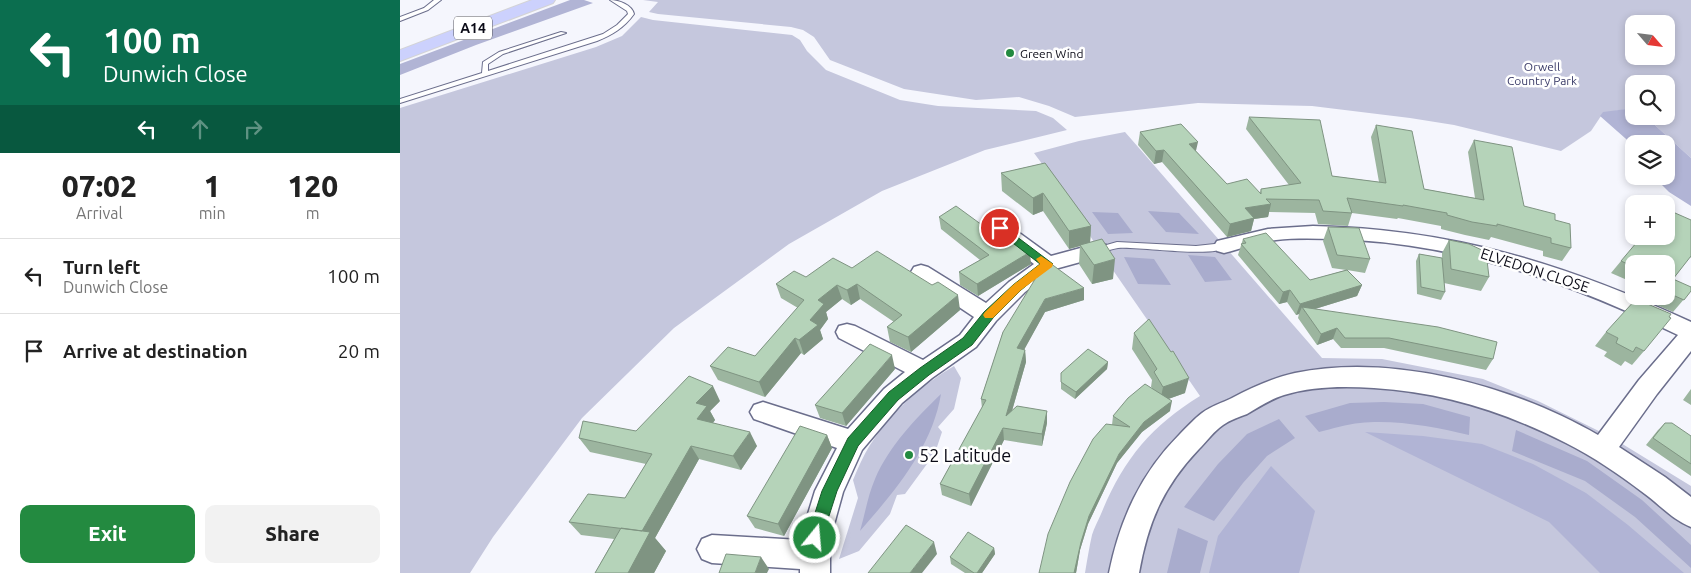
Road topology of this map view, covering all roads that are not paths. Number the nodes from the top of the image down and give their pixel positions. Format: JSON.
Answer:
{"nodes":[{"id":1,"x":438,"y":0,"type":"edge"},
{"id":2,"x":514,"y":0,"type":"edge"},
{"id":3,"x":546,"y":0,"type":"edge"},
{"id":4,"x":613,"y":0,"type":"edge"},
{"id":5,"x":400,"y":19,"type":"edge"},
{"id":6,"x":563,"y":33,"type":"dead end"},
{"id":7,"x":400,"y":42,"type":"edge"},
{"id":8,"x":400,"y":56,"type":"edge"},
{"id":9,"x":485,"y":74,"type":"junction"},
{"id":10,"x":400,"y":101,"type":"edge"},
{"id":11,"x":1000,"y":228,"type":"dead end"},
{"id":12,"x":1224,"y":246,"type":"joint"},
{"id":13,"x":1099,"y":250,"type":"joint"},
{"id":14,"x":1048,"y":264,"type":"junction"},
{"id":15,"x":921,"y":272,"type":"dead end"},
{"id":16,"x":988,"y":315,"type":"junction"},
{"id":17,"x":847,"y":332,"type":"dead end"},
{"id":18,"x":1691,"y":334,"type":"edge"},
{"id":19,"x":924,"y":371,"type":"junction"},
{"id":20,"x":763,"y":412,"type":"dead end"},
{"id":21,"x":853,"y":442,"type":"junction"},
{"id":22,"x":1602,"y":450,"type":"junction"},
{"id":23,"x":1691,"y":514,"type":"edge"},
{"id":24,"x":712,"y":549,"type":"dead end"},
{"id":25,"x":815,"y":563,"type":"edge"},
{"id":26,"x":1124,"y":573,"type":"edge"}],
"edges":[{"from":1,"to":5,"type":"lane"},
{"from":2,"to":7,"type":"highway","number":"A14"},
{"from":3,"to":8,"type":"highway","number":"A14"},
{"from":4,"to":9,"type":"lane"},
{"from":6,"to":9,"type":"lane"},
{"from":9,"to":10,"type":"lane"},
{"from":11,"to":14,"type":"street"},
{"from":12,"to":13,"type":"lane"},
{"from":12,"to":18,"type":"street","name":"ELVEDON CLOSE"},
{"from":13,"to":14,"type":"street"},
{"from":14,"to":16,"type":"street"},
{"from":15,"to":16,"type":"street"},
{"from":16,"to":19,"type":"street"},
{"from":17,"to":19,"type":"street"},
{"from":18,"to":22,"type":"street","name":"ELVEDON CLOSE"},
{"from":19,"to":21,"type":"street"},
{"from":20,"to":21,"type":"street"},
{"from":21,"to":25,"type":"street"},
{"from":22,"to":23,"type":"street"},
{"from":22,"to":26,"type":"street"},
{"from":24,"to":25,"type":"street"}]}
